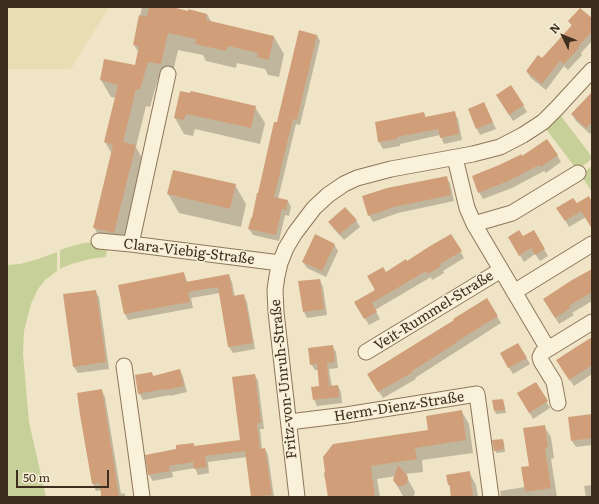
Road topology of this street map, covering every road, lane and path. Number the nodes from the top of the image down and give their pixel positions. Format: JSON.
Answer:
{"nodes":[{"id":1,"x":592,"y":70,"type":"edge"},
{"id":2,"x":168,"y":74,"type":"dead end"},
{"id":3,"x":455,"y":158,"type":"junction"},
{"id":4,"x":578,"y":173,"type":"dead end"},
{"id":5,"x":474,"y":224,"type":"junction"},
{"id":6,"x":98,"y":241,"type":"dead end"},
{"id":7,"x":131,"y":244,"type":"junction"},
{"id":8,"x":592,"y":244,"type":"edge"},
{"id":9,"x":280,"y":263,"type":"junction"},
{"id":10,"x":501,"y":270,"type":"junction"},
{"id":11,"x":514,"y":292,"type":"junction"},
{"id":12,"x":592,"y":322,"type":"edge"},
{"id":13,"x":548,"y":349,"type":"junction"},
{"id":14,"x":366,"y":352,"type":"dead end"},
{"id":15,"x":124,"y":366,"type":"dead end"},
{"id":16,"x":558,"y":403,"type":"dead end"},
{"id":17,"x":289,"y":422,"type":"junction"},
{"id":18,"x":142,"y":497,"type":"edge"},
{"id":19,"x":297,"y":497,"type":"edge"},
{"id":20,"x":491,"y":497,"type":"edge"}],
"edges":[{"from":1,"to":3,"type":"street","name":"Fritz-von-Unruh-Straße"},
{"from":2,"to":7,"type":"street"},
{"from":3,"to":5,"type":"street","name":"Veit-Rummel-Straße"},
{"from":3,"to":9,"type":"street","name":"Fritz-von-Unruh-Straße"},
{"from":4,"to":5,"type":"street"},
{"from":5,"to":10,"type":"street","name":"Veit-Rummel-Straße"},
{"from":6,"to":7,"type":"street","name":"Clara-Viebig-Straße"},
{"from":7,"to":9,"type":"street","name":"Clara-Viebig-Straße"},
{"from":8,"to":11,"type":"street","name":"Veit-Rummel-Straße"},
{"from":9,"to":17,"type":"street","name":"Fritz-von-Unruh-Straße"},
{"from":10,"to":11,"type":"street","name":"Veit-Rummel-Straße"},
{"from":10,"to":14,"type":"street","name":"Veit-Rummel-Straße"},
{"from":11,"to":13,"type":"street","name":"Veit-Rummel-Straße"},
{"from":12,"to":13,"type":"street"},
{"from":13,"to":16,"type":"street"},
{"from":15,"to":18,"type":"street"},
{"from":17,"to":19,"type":"street","name":"Fritz-von-Unruh-Straße"},
{"from":17,"to":20,"type":"street","name":"Herm-Dienz-Straße"}]}
